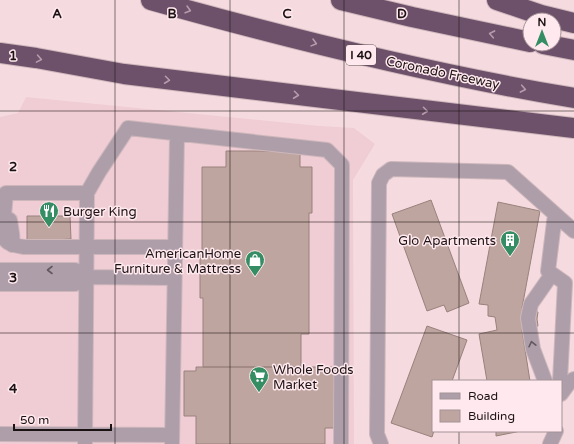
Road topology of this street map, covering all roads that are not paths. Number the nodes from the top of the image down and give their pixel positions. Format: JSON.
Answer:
{"nodes":[{"id":1,"x":151,"y":0,"type":"edge"},
{"id":2,"x":341,"y":0,"type":"edge"},
{"id":3,"x":497,"y":0,"type":"edge"},
{"id":4,"x":574,"y":23,"type":"edge"},
{"id":5,"x":522,"y":40,"type":"edge"},
{"id":6,"x":562,"y":48,"type":"edge"},
{"id":7,"x":574,"y":50,"type":"edge"},
{"id":8,"x":0,"y":53,"type":"edge"},
{"id":9,"x":574,"y":98,"type":"edge"},
{"id":10,"x":574,"y":128,"type":"edge"},
{"id":11,"x":177,"y":134,"type":"junction"},
{"id":12,"x":87,"y":193,"type":"junction"},
{"id":13,"x":555,"y":214,"type":"junction"},
{"id":14,"x":2,"y":220,"type":"edge"},
{"id":15,"x":0,"y":229,"type":"edge"},
{"id":16,"x":574,"y":230,"type":"edge"},
{"id":17,"x":12,"y":245,"type":"junction"},
{"id":18,"x":87,"y":247,"type":"junction"},
{"id":19,"x":175,"y":247,"type":"junction"},
{"id":20,"x":0,"y":270,"type":"edge"},
{"id":21,"x":552,"y":274,"type":"junction"},
{"id":22,"x":86,"y":277,"type":"junction"},
{"id":23,"x":174,"y":278,"type":"junction"},
{"id":24,"x":570,"y":278,"type":"edge"},
{"id":25,"x":0,"y":284,"type":"edge"},
{"id":26,"x":545,"y":380,"type":"edge"},
{"id":27,"x":560,"y":380,"type":"edge"},
{"id":28,"x":574,"y":380,"type":"edge"},
{"id":29,"x":562,"y":393,"type":"edge"},
{"id":30,"x":556,"y":432,"type":"edge"},
{"id":31,"x":0,"y":434,"type":"edge"},
{"id":32,"x":85,"y":439,"type":"edge"},
{"id":33,"x":172,"y":439,"type":"edge"},
{"id":34,"x":341,"y":444,"type":"edge"},
{"id":35,"x":381,"y":444,"type":"edge"},
{"id":36,"x":550,"y":444,"type":"edge"}],
"edges":[{"from":1,"to":9,"type":"highway","name":"Coronado Freeway","number":"I 40","one_way":true},
{"from":5,"to":2,"type":"highway","one_way":true},
{"from":3,"to":4,"type":"highway"},
{"from":6,"to":7,"type":"highway"},
{"from":8,"to":10,"type":"highway","one_way":true},
{"from":11,"to":12,"type":"lane"},
{"from":11,"to":19,"type":"lane"},
{"from":11,"to":34,"type":"lane"},
{"from":12,"to":14,"type":"lane"},
{"from":12,"to":18,"type":"lane"},
{"from":13,"to":16,"type":"lane"},
{"from":13,"to":21,"type":"lane"},
{"from":13,"to":35,"type":"lane"},
{"from":14,"to":17,"type":"lane"},
{"from":15,"to":17,"type":"lane"},
{"from":17,"to":18,"type":"lane"},
{"from":18,"to":19,"type":"lane"},
{"from":18,"to":22,"type":"lane"},
{"from":19,"to":23,"type":"lane"},
{"from":22,"to":20,"type":"lane","one_way":true},
{"from":21,"to":24,"type":"lane"},
{"from":26,"to":21,"type":"lane","one_way":true},
{"from":22,"to":23,"type":"lane"},
{"from":22,"to":25,"type":"lane"},
{"from":22,"to":32,"type":"lane"},
{"from":23,"to":33,"type":"lane"},
{"from":24,"to":27,"type":"lane"},
{"from":28,"to":29,"type":"lane"},
{"from":30,"to":36,"type":"lane"},
{"from":31,"to":32,"type":"lane"},
{"from":32,"to":33,"type":"lane"}]}
